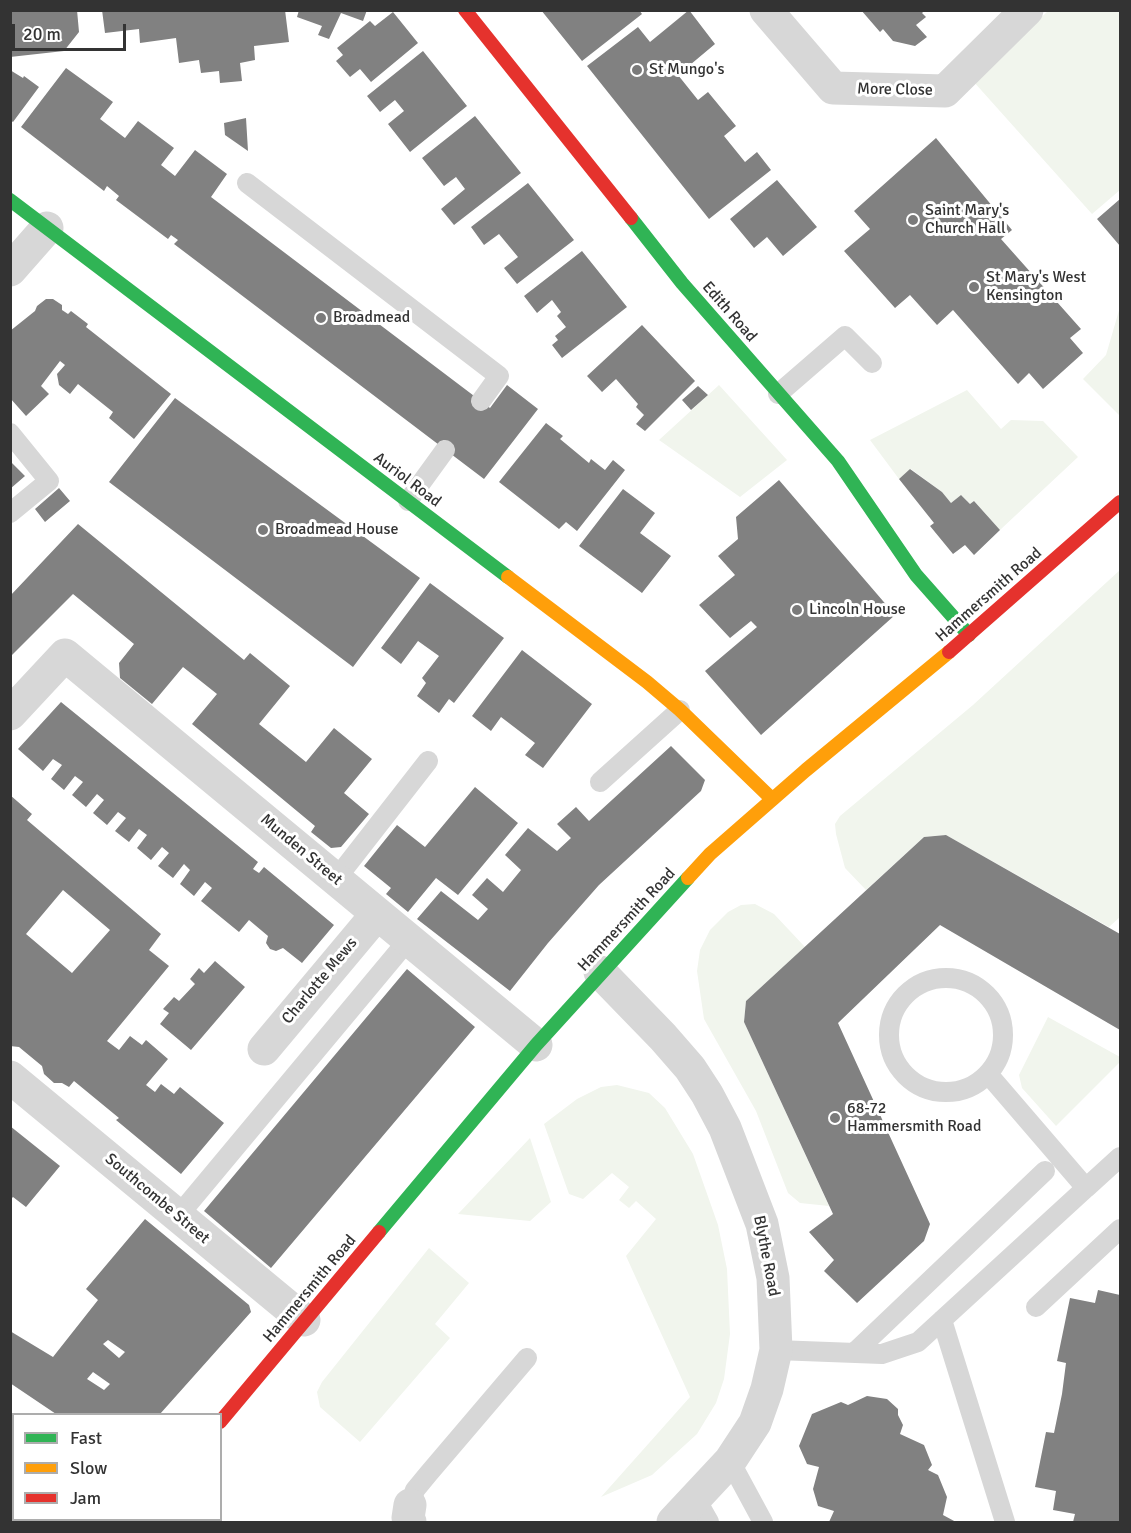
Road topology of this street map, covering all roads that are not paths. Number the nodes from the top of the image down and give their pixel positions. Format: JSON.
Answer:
{"nodes":[{"id":1,"x":465,"y":10,"type":"edge"},
{"id":2,"x":766,"y":10,"type":"edge"},
{"id":3,"x":1027,"y":10,"type":"edge"},
{"id":4,"x":247,"y":183,"type":"dead end"},
{"id":5,"x":10,"y":200,"type":"edge"},
{"id":6,"x":47,"y":228,"type":"junction"},
{"id":7,"x":10,"y":270,"type":"edge"},
{"id":8,"x":872,"y":363,"type":"dead end"},
{"id":9,"x":778,"y":394,"type":"junction"},
{"id":10,"x":481,"y":401,"type":"dead end"},
{"id":11,"x":10,"y":433,"type":"edge"},
{"id":12,"x":445,"y":450,"type":"dead end"},
{"id":13,"x":408,"y":501,"type":"junction"},
{"id":14,"x":1120,"y":502,"type":"edge"},
{"id":15,"x":10,"y":513,"type":"edge"},
{"id":16,"x":969,"y":635,"type":"junction"},
{"id":17,"x":680,"y":710,"type":"junction"},
{"id":18,"x":10,"y":714,"type":"edge"},
{"id":19,"x":428,"y":761,"type":"dead end"},
{"id":20,"x":600,"y":782,"type":"dead end"},
{"id":21,"x":772,"y":799,"type":"junction"},
{"id":22,"x":336,"y":879,"type":"junction"},
{"id":23,"x":377,"y":914,"type":"junction"},
{"id":24,"x":409,"y":939,"type":"junction"},
{"id":25,"x":600,"y":972,"type":"junction"},
{"id":26,"x":536,"y":1045,"type":"junction"},
{"id":27,"x":264,"y":1049,"type":"dead end"},
{"id":28,"x":988,"y":1074,"type":"junction"},
{"id":29,"x":10,"y":1077,"type":"edge"},
{"id":30,"x":1120,"y":1157,"type":"edge"},
{"id":31,"x":1045,"y":1171,"type":"dead end"},
{"id":32,"x":1086,"y":1188,"type":"junction"},
{"id":33,"x":178,"y":1216,"type":"junction"},
{"id":34,"x":1120,"y":1229,"type":"edge"},
{"id":35,"x":1036,"y":1307,"type":"dead end"},
{"id":36,"x":304,"y":1320,"type":"junction"},
{"id":37,"x":942,"y":1320,"type":"junction"},
{"id":38,"x":776,"y":1350,"type":"junction"},
{"id":39,"x":855,"y":1352,"type":"junction"},
{"id":40,"x":527,"y":1358,"type":"dead end"},
{"id":41,"x":222,"y":1420,"type":"edge"},
{"id":42,"x":730,"y":1461,"type":"junction"},
{"id":43,"x":703,"y":1511,"type":"edge"},
{"id":44,"x":410,"y":1514,"type":"edge"},
{"id":45,"x":673,"y":1522,"type":"edge"},
{"id":46,"x":763,"y":1522,"type":"edge"},
{"id":47,"x":1005,"y":1522,"type":"edge"}],
"edges":[{"from":1,"to":9,"type":"street","name":"Edith Road"},
{"from":2,"to":3,"type":"street","name":"More Close"},
{"from":4,"to":10,"type":"lane"},
{"from":5,"to":6,"type":"street","name":"Auriol Road"},
{"from":6,"to":7,"type":"street"},
{"from":6,"to":13,"type":"street","name":"Auriol Road"},
{"from":8,"to":9,"type":"lane"},
{"from":9,"to":16,"type":"street","name":"Edith Road"},
{"from":11,"to":15,"type":"lane"},
{"from":12,"to":13,"type":"lane"},
{"from":13,"to":17,"type":"street","name":"Auriol Road"},
{"from":14,"to":16,"type":"street","name":"Hammersmith Road"},
{"from":16,"to":21,"type":"street","name":"Hammersmith Road"},
{"from":17,"to":20,"type":"lane"},
{"from":17,"to":21,"type":"street","name":"Auriol Road"},
{"from":18,"to":22,"type":"street","name":"Munden Street"},
{"from":19,"to":22,"type":"lane"},
{"from":21,"to":25,"type":"street","name":"Hammersmith Road"},
{"from":22,"to":23,"type":"street","name":"Munden Street"},
{"from":23,"to":24,"type":"street","name":"Munden Street"},
{"from":23,"to":27,"type":"street","name":"Charlotte Mews"},
{"from":24,"to":26,"type":"street","name":"Munden Street"},
{"from":24,"to":33,"type":"lane"},
{"from":25,"to":26,"type":"street","name":"Hammersmith Road"},
{"from":25,"to":38,"type":"street","name":"Blythe Road"},
{"from":26,"to":36,"type":"street","name":"Hammersmith Road"},
{"from":28,"to":28,"type":"lane"},
{"from":28,"to":32,"type":"lane"},
{"from":29,"to":33,"type":"street","name":"Southcombe Street"},
{"from":30,"to":32,"type":"lane"},
{"from":31,"to":39,"type":"lane"},
{"from":32,"to":37,"type":"lane"},
{"from":33,"to":36,"type":"street","name":"Southcombe Street"},
{"from":34,"to":35,"type":"lane"},
{"from":36,"to":41,"type":"street","name":"Hammersmith Road"},
{"from":37,"to":39,"type":"lane"},
{"from":37,"to":47,"type":"lane"},
{"from":38,"to":39,"type":"lane"},
{"from":38,"to":42,"type":"street","name":"Blythe Road"},
{"from":40,"to":44,"type":"lane"},
{"from":42,"to":43,"type":"street","name":"Blythe Road"},
{"from":42,"to":46,"type":"lane"},
{"from":43,"to":45,"type":"street","name":"Blythe Road"}]}
